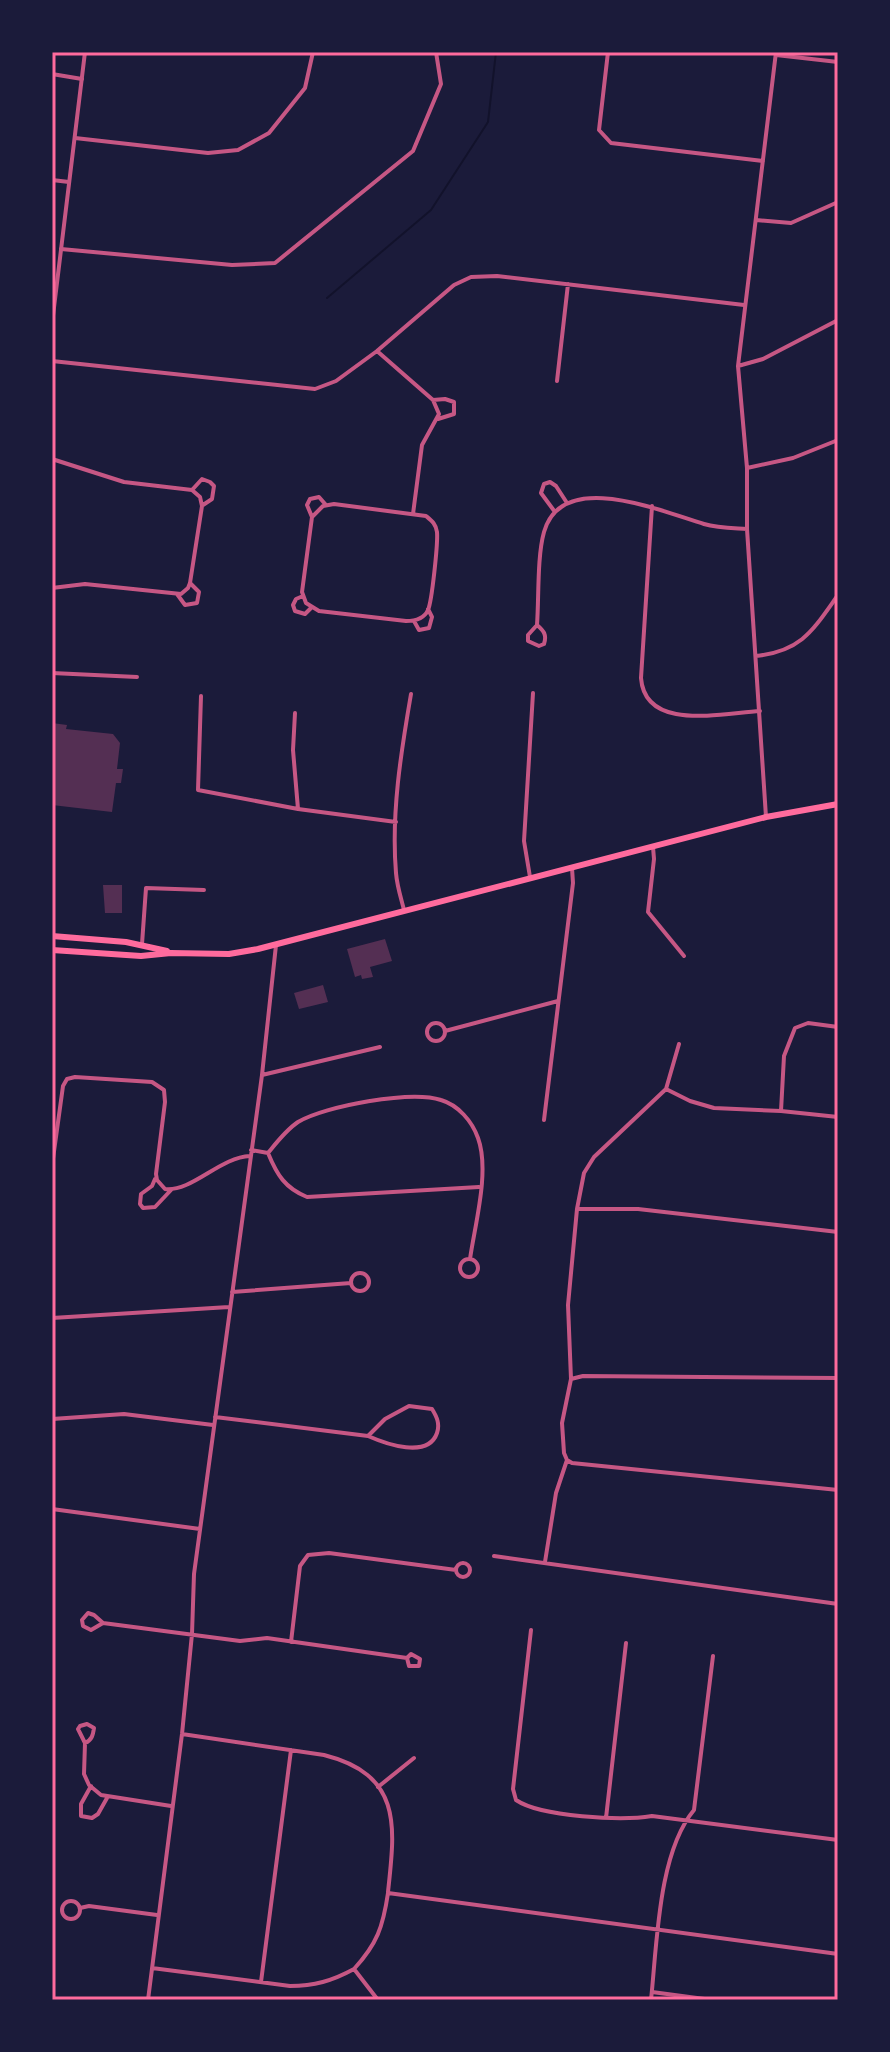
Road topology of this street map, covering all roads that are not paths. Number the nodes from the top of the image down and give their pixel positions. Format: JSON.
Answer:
{"nodes":[{"id":1,"x":85,"y":52,"type":"edge"},
{"id":2,"x":313,"y":52,"type":"edge"},
{"id":3,"x":436,"y":52,"type":"edge"},
{"id":4,"x":608,"y":52,"type":"edge"},
{"id":5,"x":776,"y":54,"type":"edge"},
{"id":6,"x":838,"y":62,"type":"edge"},
{"id":7,"x":52,"y":74,"type":"edge"},
{"id":8,"x":82,"y":79,"type":"junction"},
{"id":9,"x":75,"y":138,"type":"junction"},
{"id":10,"x":763,"y":161,"type":"junction"},
{"id":11,"x":52,"y":180,"type":"edge"},
{"id":12,"x":69,"y":182,"type":"junction"},
{"id":13,"x":838,"y":202,"type":"edge"},
{"id":14,"x":756,"y":220,"type":"junction"},
{"id":15,"x":61,"y":249,"type":"junction"},
{"id":16,"x":568,"y":284,"type":"junction"},
{"id":17,"x":744,"y":305,"type":"junction"},
{"id":18,"x":838,"y":320,"type":"edge"},
{"id":19,"x":52,"y":324,"type":"edge"},
{"id":20,"x":377,"y":351,"type":"junction"},
{"id":21,"x":52,"y":361,"type":"edge"},
{"id":22,"x":738,"y":366,"type":"junction"},
{"id":23,"x":557,"y":381,"type":"dead end"},
{"id":24,"x":433,"y":400,"type":"junction"},
{"id":25,"x":438,"y":419,"type":"junction"},
{"id":26,"x":838,"y":440,"type":"edge"},
{"id":27,"x":52,"y":459,"type":"edge"},
{"id":28,"x":747,"y":468,"type":"junction"},
{"id":29,"x":192,"y":490,"type":"junction"},
{"id":30,"x":567,"y":503,"type":"junction"},
{"id":31,"x":202,"y":505,"type":"junction"},
{"id":32,"x":326,"y":505,"type":"junction"},
{"id":33,"x":652,"y":506,"type":"junction"},
{"id":34,"x":555,"y":512,"type":"junction"},
{"id":35,"x":413,"y":514,"type":"junction"},
{"id":36,"x":312,"y":517,"type":"junction"},
{"id":37,"x":747,"y":529,"type":"junction"},
{"id":38,"x":190,"y":583,"type":"junction"},
{"id":39,"x":52,"y":588,"type":"edge"},
{"id":40,"x":177,"y":594,"type":"junction"},
{"id":41,"x":838,"y":595,"type":"edge"},
{"id":42,"x":303,"y":596,"type":"junction"},
{"id":43,"x":311,"y":608,"type":"junction"},
{"id":44,"x":428,"y":609,"type":"junction"},
{"id":45,"x":414,"y":621,"type":"junction"},
{"id":46,"x":537,"y":625,"type":"junction"},
{"id":47,"x":756,"y":656,"type":"junction"},
{"id":48,"x":52,"y":673,"type":"edge"},
{"id":49,"x":137,"y":677,"type":"dead end"},
{"id":50,"x":533,"y":693,"type":"dead end"},
{"id":51,"x":411,"y":694,"type":"dead end"},
{"id":52,"x":201,"y":696,"type":"dead end"},
{"id":53,"x":760,"y":711,"type":"junction"},
{"id":54,"x":295,"y":713,"type":"dead end"},
{"id":55,"x":838,"y":804,"type":"edge"},
{"id":56,"x":298,"y":809,"type":"junction"},
{"id":57,"x":766,"y":817,"type":"junction"},
{"id":58,"x":396,"y":822,"type":"junction"},
{"id":59,"x":653,"y":847,"type":"junction"},
{"id":60,"x":572,"y":868,"type":"junction"},
{"id":61,"x":531,"y":879,"type":"junction"},
{"id":62,"x":204,"y":890,"type":"dead end"},
{"id":63,"x":404,"y":912,"type":"junction"},
{"id":64,"x":52,"y":936,"type":"edge"},
{"id":65,"x":142,"y":944,"type":"junction"},
{"id":66,"x":276,"y":945,"type":"junction"},
{"id":67,"x":52,"y":950,"type":"edge"},
{"id":68,"x":171,"y":953,"type":"junction"},
{"id":69,"x":684,"y":956,"type":"dead end"},
{"id":70,"x":558,"y":1001,"type":"junction"},
{"id":71,"x":838,"y":1027,"type":"edge"},
{"id":72,"x":445,"y":1031,"type":"junction"},
{"id":73,"x":679,"y":1044,"type":"dead end"},
{"id":74,"x":380,"y":1047,"type":"dead end"},
{"id":75,"x":262,"y":1075,"type":"junction"},
{"id":76,"x":666,"y":1089,"type":"junction"},
{"id":77,"x":781,"y":1111,"type":"junction"},
{"id":78,"x":838,"y":1117,"type":"edge"},
{"id":79,"x":544,"y":1120,"type":"dead end"},
{"id":80,"x":250,"y":1150,"type":"junction"},
{"id":81,"x":268,"y":1153,"type":"junction"},
{"id":82,"x":250,"y":1156,"type":"junction"},
{"id":83,"x":52,"y":1166,"type":"edge"},
{"id":84,"x":156,"y":1176,"type":"junction"},
{"id":85,"x":480,"y":1187,"type":"junction"},
{"id":86,"x":171,"y":1190,"type":"junction"},
{"id":87,"x":577,"y":1209,"type":"junction"},
{"id":88,"x":838,"y":1232,"type":"edge"},
{"id":89,"x":470,"y":1259,"type":"junction"},
{"id":90,"x":351,"y":1283,"type":"junction"},
{"id":91,"x":232,"y":1292,"type":"junction"},
{"id":92,"x":229,"y":1307,"type":"junction"},
{"id":93,"x":52,"y":1318,"type":"edge"},
{"id":94,"x":838,"y":1378,"type":"edge"},
{"id":95,"x":571,"y":1379,"type":"junction"},
{"id":96,"x":215,"y":1417,"type":"junction"},
{"id":97,"x":52,"y":1419,"type":"edge"},
{"id":98,"x":213,"y":1425,"type":"junction"},
{"id":99,"x":368,"y":1436,"type":"junction"},
{"id":100,"x":567,"y":1460,"type":"junction"},
{"id":101,"x":838,"y":1490,"type":"edge"},
{"id":102,"x":52,"y":1509,"type":"edge"},
{"id":103,"x":201,"y":1529,"type":"junction"},
{"id":104,"x":494,"y":1556,"type":"dead end"},
{"id":105,"x":545,"y":1562,"type":"junction"},
{"id":106,"x":456,"y":1570,"type":"dead end"},
{"id":107,"x":838,"y":1604,"type":"edge"},
{"id":108,"x":103,"y":1623,"type":"junction"},
{"id":109,"x":531,"y":1630,"type":"dead end"},
{"id":110,"x":192,"y":1634,"type":"junction"},
{"id":111,"x":291,"y":1642,"type":"junction"},
{"id":112,"x":626,"y":1643,"type":"dead end"},
{"id":113,"x":713,"y":1656,"type":"dead end"},
{"id":114,"x":407,"y":1658,"type":"dead end"},
{"id":115,"x":182,"y":1734,"type":"junction"},
{"id":116,"x":85,"y":1743,"type":"junction"},
{"id":117,"x":291,"y":1749,"type":"junction"},
{"id":118,"x":414,"y":1758,"type":"dead end"},
{"id":119,"x":91,"y":1786,"type":"junction"},
{"id":120,"x":378,"y":1787,"type":"junction"},
{"id":121,"x":107,"y":1797,"type":"junction"},
{"id":122,"x":171,"y":1806,"type":"junction"},
{"id":123,"x":606,"y":1818,"type":"junction"},
{"id":124,"x":686,"y":1819,"type":"junction"},
{"id":125,"x":838,"y":1840,"type":"edge"},
{"id":126,"x":388,"y":1893,"type":"junction"},
{"id":127,"x":80,"y":1908,"type":"junction"},
{"id":128,"x":158,"y":1915,"type":"junction"},
{"id":129,"x":659,"y":1930,"type":"junction"},
{"id":130,"x":838,"y":1954,"type":"edge"},
{"id":131,"x":152,"y":1968,"type":"junction"},
{"id":132,"x":354,"y":1969,"type":"junction"},
{"id":133,"x":261,"y":1982,"type":"junction"},
{"id":134,"x":652,"y":1992,"type":"junction"},
{"id":135,"x":148,"y":2000,"type":"edge"},
{"id":136,"x":378,"y":2000,"type":"edge"},
{"id":137,"x":651,"y":2000,"type":"edge"},
{"id":138,"x":712,"y":2000,"type":"edge"}],
"edges":[{"from":1,"to":8,"type":"street"},
{"from":2,"to":9,"type":"street"},
{"from":3,"to":15,"type":"street"},
{"from":4,"to":10,"type":"street"},
{"from":5,"to":6,"type":"street"},
{"from":5,"to":10,"type":"street"},
{"from":7,"to":8,"type":"street"},
{"from":8,"to":9,"type":"street"},
{"from":9,"to":12,"type":"street"},
{"from":10,"to":14,"type":"street"},
{"from":11,"to":12,"type":"street"},
{"from":12,"to":15,"type":"street"},
{"from":13,"to":14,"type":"street"},
{"from":14,"to":17,"type":"street"},
{"from":15,"to":19,"type":"street"},
{"from":16,"to":17,"type":"street"},
{"from":16,"to":20,"type":"street"},
{"from":16,"to":23,"type":"street"},
{"from":17,"to":22,"type":"street"},
{"from":18,"to":22,"type":"street"},
{"from":20,"to":21,"type":"street"},
{"from":20,"to":24,"type":"street"},
{"from":22,"to":28,"type":"street"},
{"from":24,"to":25,"type":"street"},
{"from":24,"to":25,"type":"street"},
{"from":25,"to":35,"type":"street"},
{"from":26,"to":28,"type":"street"},
{"from":27,"to":29,"type":"street"},
{"from":28,"to":37,"type":"street"},
{"from":29,"to":31,"type":"street"},
{"from":29,"to":31,"type":"street"},
{"from":30,"to":33,"type":"street"},
{"from":30,"to":34,"type":"street"},
{"from":30,"to":34,"type":"street"},
{"from":31,"to":38,"type":"street"},
{"from":32,"to":35,"type":"street"},
{"from":32,"to":36,"type":"street"},
{"from":32,"to":36,"type":"street"},
{"from":33,"to":37,"type":"street"},
{"from":33,"to":53,"type":"street"},
{"from":34,"to":46,"type":"street"},
{"from":35,"to":44,"type":"street"},
{"from":36,"to":42,"type":"street"},
{"from":37,"to":47,"type":"street"},
{"from":38,"to":40,"type":"street"},
{"from":38,"to":40,"type":"street"},
{"from":39,"to":40,"type":"street"},
{"from":41,"to":47,"type":"street"},
{"from":42,"to":43,"type":"street"},
{"from":42,"to":43,"type":"street"},
{"from":43,"to":45,"type":"street"},
{"from":44,"to":45,"type":"street"},
{"from":44,"to":45,"type":"street"},
{"from":46,"to":46,"type":"street"},
{"from":47,"to":53,"type":"street"},
{"from":48,"to":49,"type":"street"},
{"from":50,"to":61,"type":"street"},
{"from":51,"to":58,"type":"street"},
{"from":52,"to":56,"type":"street"},
{"from":53,"to":57,"type":"street"},
{"from":54,"to":56,"type":"street"},
{"from":55,"to":57,"type":"main road"},
{"from":56,"to":58,"type":"street"},
{"from":57,"to":59,"type":"main road"},
{"from":58,"to":63,"type":"street"},
{"from":59,"to":60,"type":"main road"},
{"from":59,"to":69,"type":"street"},
{"from":60,"to":61,"type":"main road"},
{"from":60,"to":70,"type":"street"},
{"from":61,"to":63,"type":"main road"},
{"from":62,"to":65,"type":"street"},
{"from":63,"to":66,"type":"main road"},
{"from":64,"to":65,"type":"main road"},
{"from":65,"to":68,"type":"main road"},
{"from":66,"to":68,"type":"main road"},
{"from":66,"to":75,"type":"street"},
{"from":67,"to":68,"type":"main road"},
{"from":70,"to":72,"type":"street"},
{"from":70,"to":79,"type":"street"},
{"from":71,"to":77,"type":"street"},
{"from":72,"to":72,"type":"street"},
{"from":73,"to":76,"type":"street"},
{"from":74,"to":75,"type":"street"},
{"from":75,"to":80,"type":"street"},
{"from":76,"to":77,"type":"street"},
{"from":76,"to":87,"type":"street"},
{"from":77,"to":78,"type":"street"},
{"from":80,"to":81,"type":"street"},
{"from":80,"to":82,"type":"street"},
{"from":81,"to":85,"type":"street"},
{"from":81,"to":85,"type":"street"},
{"from":82,"to":86,"type":"street"},
{"from":82,"to":91,"type":"street"},
{"from":83,"to":84,"type":"street"},
{"from":84,"to":86,"type":"street"},
{"from":84,"to":86,"type":"street"},
{"from":85,"to":89,"type":"street"},
{"from":87,"to":88,"type":"street"},
{"from":87,"to":95,"type":"street"},
{"from":89,"to":89,"type":"street"},
{"from":90,"to":90,"type":"street"},
{"from":90,"to":91,"type":"street"},
{"from":91,"to":92,"type":"street"},
{"from":92,"to":93,"type":"street"},
{"from":92,"to":96,"type":"street"},
{"from":94,"to":95,"type":"street"},
{"from":95,"to":100,"type":"street"},
{"from":96,"to":98,"type":"street"},
{"from":96,"to":99,"type":"street"},
{"from":97,"to":98,"type":"street"},
{"from":98,"to":103,"type":"street"},
{"from":99,"to":99,"type":"street"},
{"from":100,"to":101,"type":"street"},
{"from":100,"to":105,"type":"street"},
{"from":102,"to":103,"type":"street"},
{"from":103,"to":110,"type":"street"},
{"from":104,"to":105,"type":"street"},
{"from":105,"to":107,"type":"street"},
{"from":106,"to":111,"type":"street"},
{"from":108,"to":108,"type":"street"},
{"from":108,"to":110,"type":"street"},
{"from":109,"to":123,"type":"street"},
{"from":110,"to":111,"type":"street"},
{"from":110,"to":115,"type":"street"},
{"from":111,"to":114,"type":"street"},
{"from":112,"to":123,"type":"street"},
{"from":113,"to":124,"type":"street"},
{"from":115,"to":117,"type":"street"},
{"from":115,"to":122,"type":"street"},
{"from":116,"to":116,"type":"street"},
{"from":116,"to":119,"type":"street"},
{"from":117,"to":120,"type":"street"},
{"from":117,"to":133,"type":"street"},
{"from":118,"to":120,"type":"street"},
{"from":119,"to":121,"type":"street"},
{"from":119,"to":121,"type":"street"},
{"from":120,"to":126,"type":"street"},
{"from":121,"to":122,"type":"street"},
{"from":122,"to":128,"type":"street"},
{"from":123,"to":124,"type":"street"},
{"from":124,"to":125,"type":"street"},
{"from":124,"to":129,"type":"street"},
{"from":126,"to":129,"type":"street"},
{"from":126,"to":132,"type":"street"},
{"from":127,"to":127,"type":"street"},
{"from":127,"to":128,"type":"street"},
{"from":128,"to":131,"type":"street"},
{"from":129,"to":130,"type":"street"},
{"from":129,"to":134,"type":"street"},
{"from":131,"to":133,"type":"street"},
{"from":131,"to":135,"type":"street"},
{"from":132,"to":133,"type":"street"},
{"from":132,"to":136,"type":"street"},
{"from":134,"to":137,"type":"street"},
{"from":134,"to":138,"type":"street"}]}
